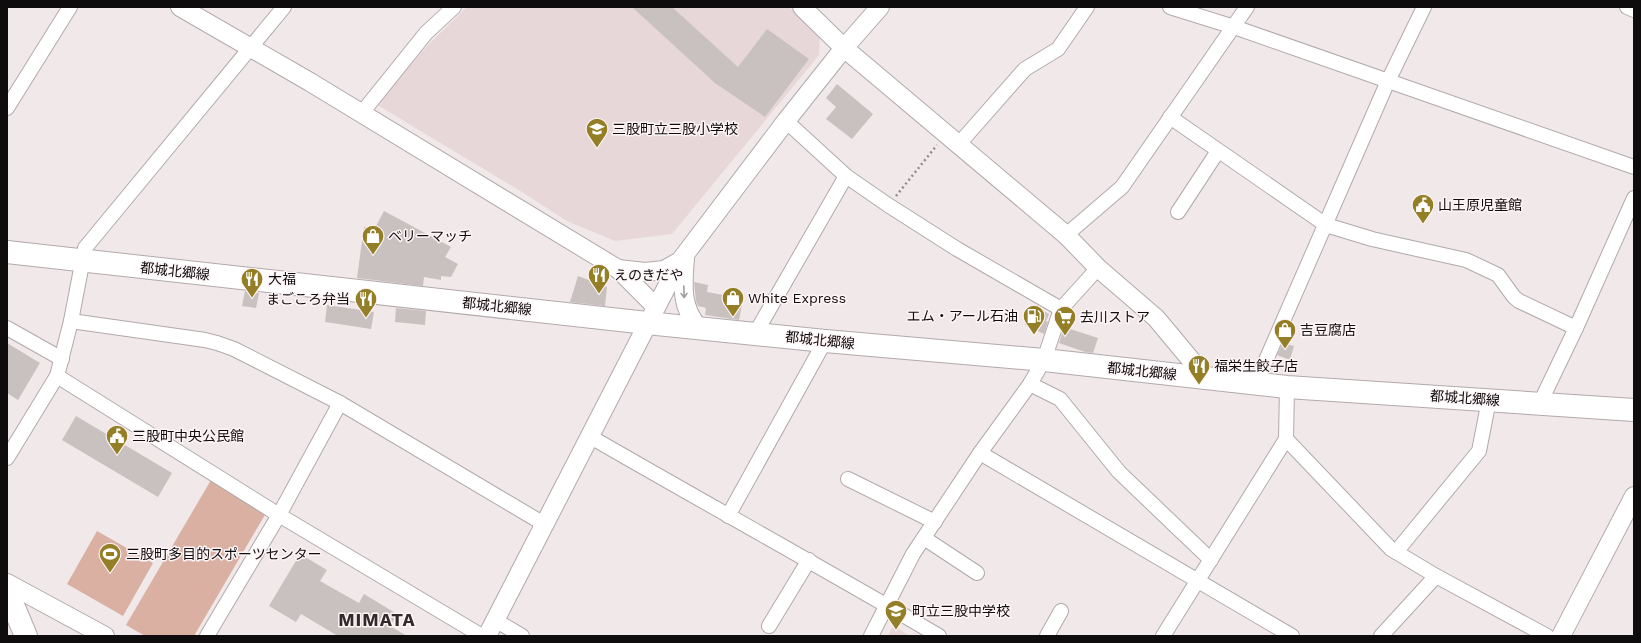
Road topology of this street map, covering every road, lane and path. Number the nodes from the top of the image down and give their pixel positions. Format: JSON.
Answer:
{"nodes":[{"id":1,"x":70,"y":7,"type":"edge"},
{"id":2,"x":180,"y":7,"type":"edge"},
{"id":3,"x":284,"y":7,"type":"edge"},
{"id":4,"x":454,"y":7,"type":"edge"},
{"id":5,"x":802,"y":7,"type":"edge"},
{"id":6,"x":880,"y":7,"type":"edge"},
{"id":7,"x":1087,"y":7,"type":"edge"},
{"id":8,"x":1170,"y":7,"type":"edge"},
{"id":9,"x":1247,"y":7,"type":"edge"},
{"id":10,"x":1424,"y":7,"type":"edge"},
{"id":11,"x":1626,"y":7,"type":"edge"},
{"id":12,"x":1634,"y":10,"type":"edge"},
{"id":13,"x":1234,"y":27,"type":"junction"},
{"id":14,"x":250,"y":47,"type":"junction"},
{"id":15,"x":844,"y":48,"type":"junction"},
{"id":16,"x":1388,"y":81,"type":"junction"},
{"id":17,"x":7,"y":108,"type":"edge"},
{"id":18,"x":361,"y":114,"type":"junction"},
{"id":19,"x":1170,"y":117,"type":"junction"},
{"id":20,"x":786,"y":121,"type":"junction"},
{"id":21,"x":952,"y":140,"type":"junction"},
{"id":22,"x":1218,"y":151,"type":"junction"},
{"id":23,"x":1634,"y":167,"type":"edge"},
{"id":24,"x":846,"y":176,"type":"junction"},
{"id":25,"x":1634,"y":198,"type":"edge"},
{"id":26,"x":888,"y":205,"type":"junction"},
{"id":27,"x":1178,"y":212,"type":"dead end"},
{"id":28,"x":1326,"y":225,"type":"junction"},
{"id":29,"x":1066,"y":236,"type":"junction"},
{"id":30,"x":7,"y":252,"type":"edge"},
{"id":31,"x":683,"y":257,"type":"junction"},
{"id":32,"x":83,"y":260,"type":"junction"},
{"id":33,"x":1098,"y":268,"type":"junction"},
{"id":34,"x":618,"y":269,"type":"junction"},
{"id":35,"x":1061,"y":309,"type":"junction"},
{"id":36,"x":652,"y":315,"type":"junction"},
{"id":37,"x":71,"y":321,"type":"junction"},
{"id":38,"x":7,"y":328,"type":"edge"},
{"id":39,"x":699,"y":328,"type":"junction"},
{"id":40,"x":1576,"y":328,"type":"junction"},
{"id":41,"x":755,"y":334,"type":"junction"},
{"id":42,"x":825,"y":341,"type":"junction"},
{"id":43,"x":62,"y":359,"type":"junction"},
{"id":44,"x":1044,"y":360,"type":"junction"},
{"id":45,"x":57,"y":376,"type":"junction"},
{"id":46,"x":1206,"y":378,"type":"junction"},
{"id":47,"x":1256,"y":383,"type":"junction"},
{"id":48,"x":1030,"y":384,"type":"junction"},
{"id":49,"x":1287,"y":387,"type":"junction"},
{"id":50,"x":1489,"y":400,"type":"junction"},
{"id":51,"x":340,"y":403,"type":"junction"},
{"id":52,"x":1540,"y":403,"type":"junction"},
{"id":53,"x":1634,"y":410,"type":"edge"},
{"id":54,"x":589,"y":436,"type":"junction"},
{"id":55,"x":1286,"y":439,"type":"junction"},
{"id":56,"x":980,"y":453,"type":"junction"},
{"id":57,"x":7,"y":458,"type":"edge"},
{"id":58,"x":848,"y":480,"type":"dead end"},
{"id":59,"x":1634,"y":496,"type":"edge"},
{"id":60,"x":279,"y":515,"type":"junction"},
{"id":61,"x":728,"y":516,"type":"junction"},
{"id":62,"x":935,"y":522,"type":"junction"},
{"id":63,"x":544,"y":524,"type":"junction"},
{"id":64,"x":924,"y":538,"type":"junction"},
{"id":65,"x":1396,"y":552,"type":"junction"},
{"id":66,"x":809,"y":560,"type":"junction"},
{"id":67,"x":1211,"y":560,"type":"junction"},
{"id":68,"x":977,"y":573,"type":"dead end"},
{"id":69,"x":1436,"y":576,"type":"junction"},
{"id":70,"x":1198,"y":581,"type":"junction"},
{"id":71,"x":7,"y":583,"type":"edge"},
{"id":72,"x":7,"y":591,"type":"edge"},
{"id":73,"x":887,"y":605,"type":"junction"},
{"id":74,"x":1061,"y":611,"type":"dead end"},
{"id":75,"x":769,"y":626,"type":"dead end"},
{"id":76,"x":491,"y":628,"type":"edge"},
{"id":77,"x":26,"y":636,"type":"edge"},
{"id":78,"x":105,"y":636,"type":"edge"},
{"id":79,"x":206,"y":636,"type":"edge"},
{"id":80,"x":482,"y":636,"type":"edge"},
{"id":81,"x":522,"y":636,"type":"edge"},
{"id":82,"x":871,"y":636,"type":"edge"},
{"id":83,"x":939,"y":636,"type":"edge"},
{"id":84,"x":1047,"y":636,"type":"edge"},
{"id":85,"x":1163,"y":636,"type":"edge"},
{"id":86,"x":1292,"y":636,"type":"edge"},
{"id":87,"x":1381,"y":636,"type":"edge"},
{"id":88,"x":1547,"y":636,"type":"edge"},
{"id":89,"x":1561,"y":636,"type":"edge"}],
"edges":[{"from":1,"to":17,"type":"street"},
{"from":2,"to":14,"type":"street"},
{"from":3,"to":14,"type":"street"},
{"from":4,"to":18,"type":"street"},
{"from":5,"to":15,"type":"street"},
{"from":6,"to":15,"type":"street"},
{"from":7,"to":21,"type":"street"},
{"from":8,"to":13,"type":"street"},
{"from":9,"to":13,"type":"street"},
{"from":10,"to":16,"type":"street"},
{"from":11,"to":12,"type":"street"},
{"from":13,"to":16,"type":"street"},
{"from":13,"to":19,"type":"street"},
{"from":14,"to":18,"type":"street"},
{"from":14,"to":32,"type":"street"},
{"from":15,"to":20,"type":"street"},
{"from":15,"to":21,"type":"street"},
{"from":16,"to":23,"type":"street"},
{"from":16,"to":28,"type":"street"},
{"from":18,"to":34,"type":"street"},
{"from":19,"to":22,"type":"street"},
{"from":19,"to":29,"type":"street"},
{"from":20,"to":24,"type":"street"},
{"from":20,"to":31,"type":"street"},
{"from":21,"to":26,"type":"path"},
{"from":21,"to":29,"type":"street"},
{"from":22,"to":27,"type":"street"},
{"from":22,"to":28,"type":"street"},
{"from":24,"to":26,"type":"street"},
{"from":24,"to":41,"type":"street"},
{"from":25,"to":40,"type":"street"},
{"from":26,"to":35,"type":"street"},
{"from":28,"to":40,"type":"street"},
{"from":28,"to":47,"type":"street"},
{"from":29,"to":33,"type":"street"},
{"from":30,"to":32,"type":"main road","name":"都城北郷線"},
{"from":31,"to":34,"type":"street"},
{"from":31,"to":36,"type":"street"},
{"from":31,"to":39,"type":"street","one_way":true},
{"from":32,"to":36,"type":"main road","name":"都城北郷線"},
{"from":32,"to":37,"type":"street"},
{"from":33,"to":35,"type":"street"},
{"from":33,"to":46,"type":"street"},
{"from":34,"to":36,"type":"street"},
{"from":35,"to":44,"type":"street"},
{"from":36,"to":39,"type":"main road","name":"都城北郷線"},
{"from":36,"to":54,"type":"street"},
{"from":37,"to":43,"type":"street"},
{"from":37,"to":51,"type":"street"},
{"from":38,"to":43,"type":"street"},
{"from":39,"to":41,"type":"main road","name":"都城北郷線"},
{"from":40,"to":52,"type":"street"},
{"from":41,"to":42,"type":"main road","name":"都城北郷線"},
{"from":42,"to":44,"type":"main road","name":"都城北郷線"},
{"from":42,"to":61,"type":"street"},
{"from":43,"to":45,"type":"street"},
{"from":44,"to":46,"type":"main road","name":"都城北郷線"},
{"from":44,"to":48,"type":"street"},
{"from":45,"to":57,"type":"street"},
{"from":45,"to":60,"type":"street"},
{"from":46,"to":47,"type":"main road","name":"都城北郷線"},
{"from":47,"to":49,"type":"main road","name":"都城北郷線"},
{"from":48,"to":56,"type":"street"},
{"from":48,"to":67,"type":"street"},
{"from":49,"to":50,"type":"main road","name":"都城北郷線"},
{"from":49,"to":55,"type":"street"},
{"from":50,"to":52,"type":"main road","name":"都城北郷線"},
{"from":50,"to":65,"type":"street"},
{"from":51,"to":60,"type":"street"},
{"from":51,"to":63,"type":"street"},
{"from":52,"to":53,"type":"main road","name":"都城北郷線"},
{"from":54,"to":61,"type":"street"},
{"from":54,"to":63,"type":"street"},
{"from":55,"to":65,"type":"street"},
{"from":55,"to":67,"type":"street"},
{"from":56,"to":62,"type":"street"},
{"from":56,"to":70,"type":"street"},
{"from":58,"to":62,"type":"street"},
{"from":59,"to":89,"type":"street"},
{"from":60,"to":79,"type":"street"},
{"from":60,"to":80,"type":"street"},
{"from":61,"to":66,"type":"street"},
{"from":62,"to":64,"type":"street"},
{"from":63,"to":76,"type":"street"},
{"from":64,"to":68,"type":"street"},
{"from":64,"to":73,"type":"street"},
{"from":65,"to":69,"type":"street"},
{"from":66,"to":73,"type":"street"},
{"from":66,"to":75,"type":"street"},
{"from":67,"to":70,"type":"street"},
{"from":69,"to":87,"type":"street"},
{"from":69,"to":88,"type":"street"},
{"from":70,"to":85,"type":"street"},
{"from":70,"to":86,"type":"street"},
{"from":71,"to":78,"type":"street"},
{"from":72,"to":77,"type":"main road"},
{"from":73,"to":82,"type":"street"},
{"from":73,"to":83,"type":"street"},
{"from":74,"to":84,"type":"street"},
{"from":76,"to":81,"type":"street"}]}
